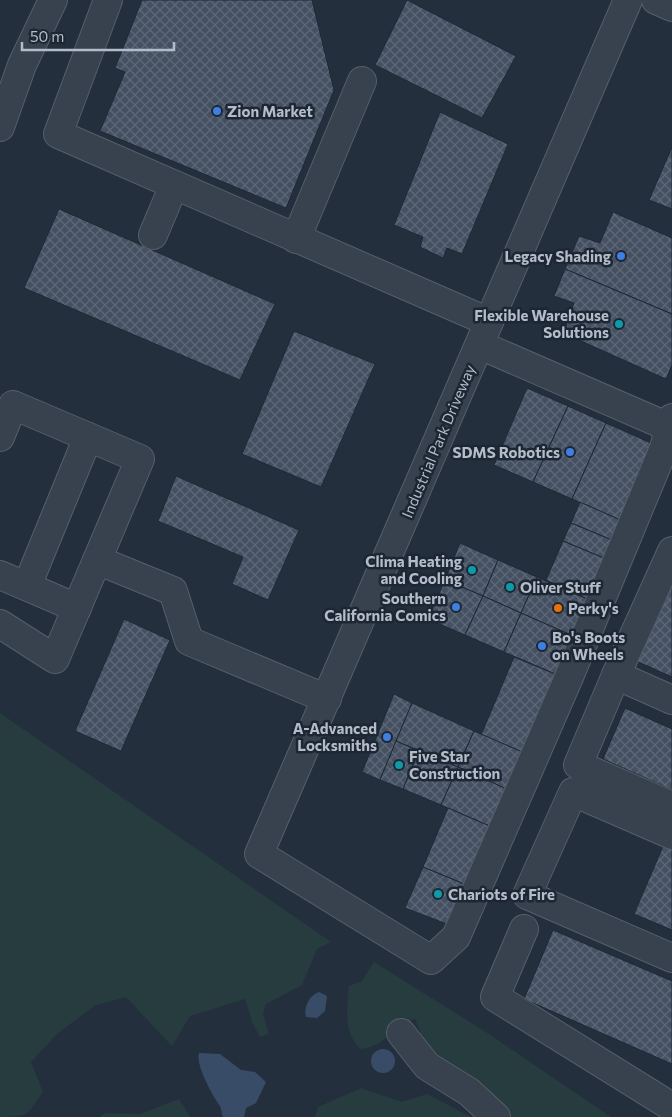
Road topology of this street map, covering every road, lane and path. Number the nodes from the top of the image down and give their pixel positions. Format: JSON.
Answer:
{"nodes":[{"id":1,"x":53,"y":0,"type":"edge"},
{"id":2,"x":108,"y":0,"type":"edge"},
{"id":3,"x":628,"y":0,"type":"edge"},
{"id":4,"x":656,"y":0,"type":"edge"},
{"id":5,"x":672,"y":7,"type":"edge"},
{"id":6,"x":362,"y":81,"type":"dead end"},
{"id":7,"x":0,"y":127,"type":"edge"},
{"id":8,"x":174,"y":185,"type":"junction"},
{"id":9,"x":153,"y":236,"type":"dead end"},
{"id":10,"x":296,"y":239,"type":"junction"},
{"id":11,"x":484,"y":334,"type":"junction"},
{"id":12,"x":672,"y":423,"type":"edge"},
{"id":13,"x":0,"y":437,"type":"edge"},
{"id":14,"x":88,"y":438,"type":"junction"},
{"id":15,"x":672,"y":551,"type":"edge"},
{"id":16,"x":97,"y":560,"type":"junction"},
{"id":17,"x":0,"y":575,"type":"edge"},
{"id":18,"x":27,"y":586,"type":"junction"},
{"id":19,"x":77,"y":608,"type":"junction"},
{"id":20,"x":0,"y":624,"type":"edge"},
{"id":21,"x":616,"y":675,"type":"junction"},
{"id":22,"x":326,"y":699,"type":"junction"},
{"id":23,"x":672,"y":700,"type":"edge"},
{"id":24,"x":672,"y":806,"type":"edge"},
{"id":25,"x":672,"y":835,"type":"edge"},
{"id":26,"x":524,"y":929,"type":"dead end"},
{"id":27,"x":672,"y":958,"type":"edge"},
{"id":28,"x":401,"y":1033,"type":"dead end"},
{"id":29,"x":672,"y":1106,"type":"edge"},
{"id":30,"x":496,"y":1117,"type":"edge"}],
"edges":[{"from":1,"to":7,"type":"street"},
{"from":2,"to":8,"type":"street"},
{"from":3,"to":11,"type":"street","name":"Industrial Park Driveway"},
{"from":4,"to":5,"type":"street"},
{"from":6,"to":10,"type":"street"},
{"from":8,"to":9,"type":"street"},
{"from":8,"to":10,"type":"street"},
{"from":10,"to":11,"type":"street"},
{"from":11,"to":12,"type":"street"},
{"from":11,"to":22,"type":"street","name":"Industrial Park Driveway"},
{"from":12,"to":22,"type":"street","name":"Industrial Park Driveway"},
{"from":13,"to":14,"type":"street"},
{"from":14,"to":16,"type":"street"},
{"from":14,"to":18,"type":"street"},
{"from":15,"to":21,"type":"street"},
{"from":16,"to":19,"type":"street"},
{"from":16,"to":22,"type":"street"},
{"from":17,"to":18,"type":"street"},
{"from":18,"to":19,"type":"street"},
{"from":19,"to":20,"type":"street"},
{"from":21,"to":23,"type":"street"},
{"from":21,"to":24,"type":"street"},
{"from":25,"to":27,"type":"street"},
{"from":26,"to":29,"type":"street"},
{"from":28,"to":30,"type":"street"}]}
